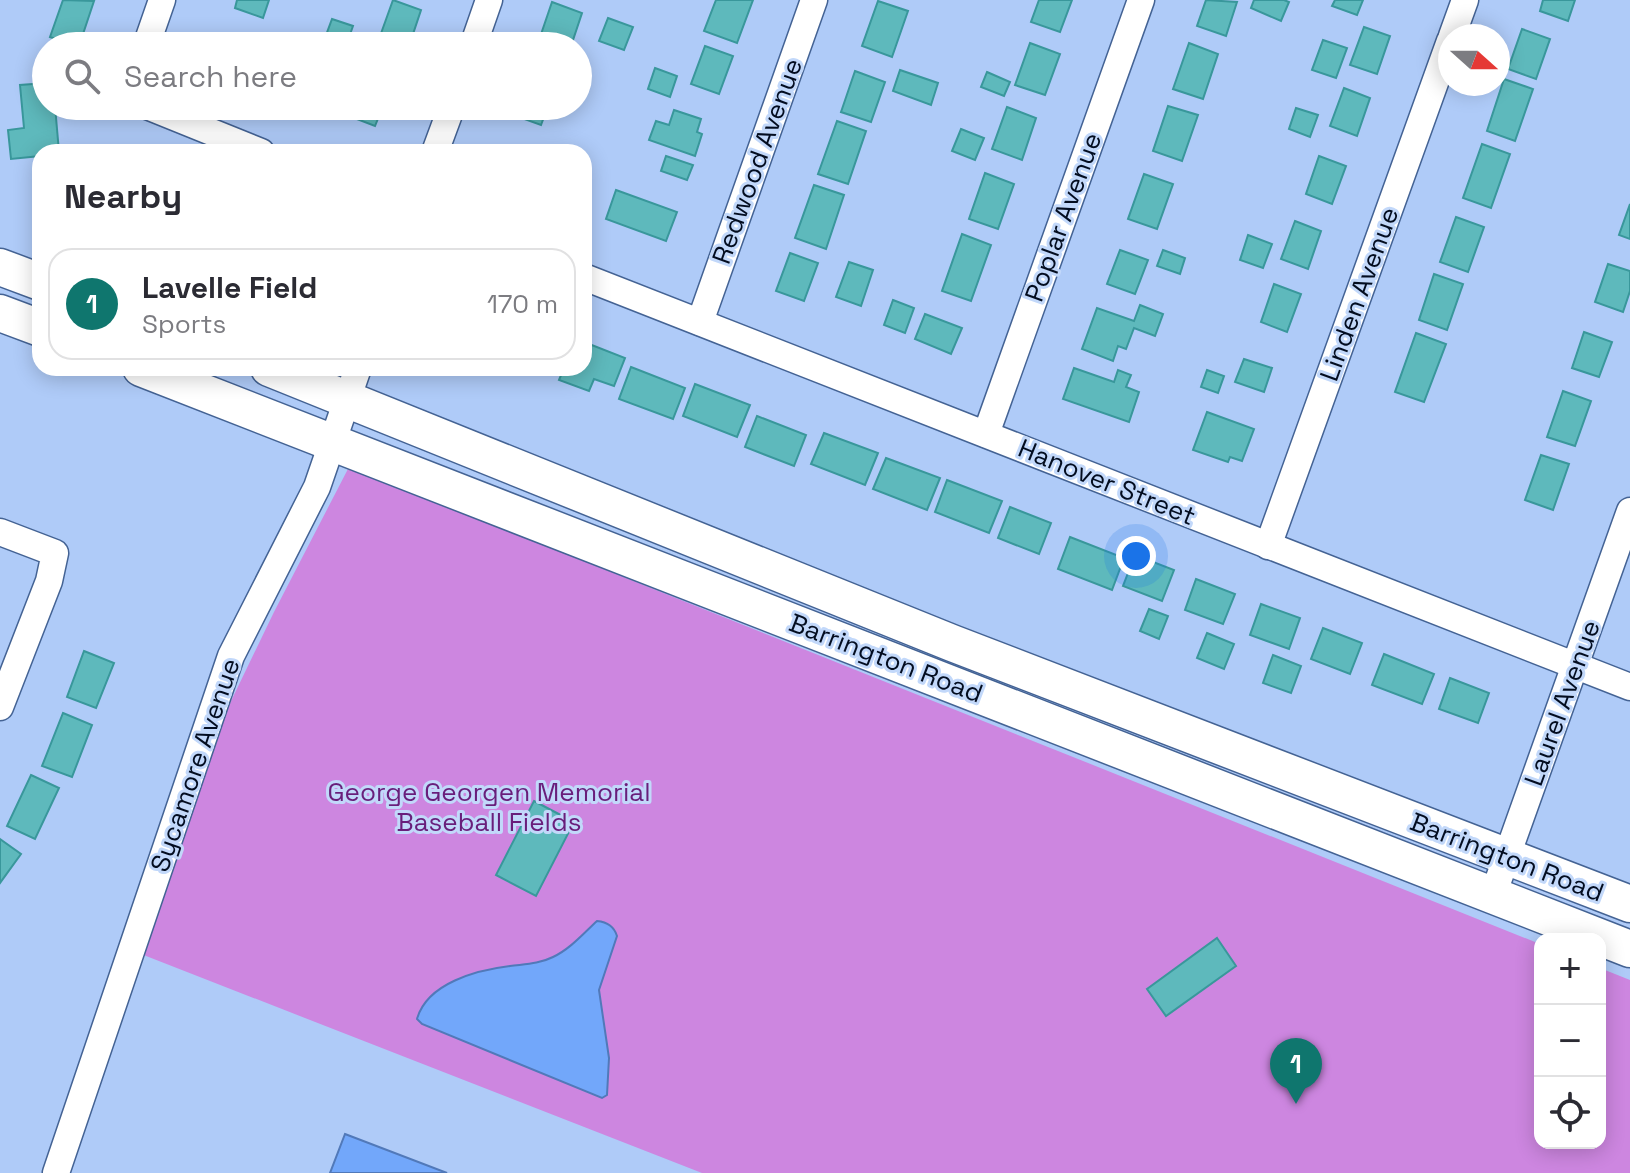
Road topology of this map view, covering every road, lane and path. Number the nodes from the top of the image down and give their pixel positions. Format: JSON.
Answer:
{"nodes":[{"id":1,"x":162,"y":0,"type":"edge"},
{"id":2,"x":489,"y":0,"type":"edge"},
{"id":3,"x":814,"y":0,"type":"edge"},
{"id":4,"x":1141,"y":0,"type":"edge"},
{"id":5,"x":1465,"y":0,"type":"edge"},
{"id":6,"x":1456,"y":24,"type":"edge"},
{"id":7,"x":151,"y":32,"type":"edge"},
{"id":8,"x":478,"y":32,"type":"edge"},
{"id":9,"x":1438,"y":74,"type":"edge"},
{"id":10,"x":182,"y":120,"type":"edge"},
{"id":11,"x":447,"y":120,"type":"edge"},
{"id":12,"x":241,"y":144,"type":"edge"},
{"id":13,"x":438,"y":144,"type":"edge"},
{"id":14,"x":0,"y":267,"type":"edge"},
{"id":15,"x":32,"y":279,"type":"edge"},
{"id":16,"x":592,"y":280,"type":"edge"},
{"id":17,"x":0,"y":313,"type":"edge"},
{"id":18,"x":700,"y":322,"type":"junction"},
{"id":19,"x":32,"y":325,"type":"edge"},
{"id":20,"x":162,"y":376,"type":"edge"},
{"id":21,"x":313,"y":376,"type":"edge"},
{"id":22,"x":352,"y":383,"type":"edge"},
{"id":23,"x":986,"y":434,"type":"junction"},
{"id":24,"x":331,"y":442,"type":"junction"},
{"id":25,"x":1630,"y":511,"type":"edge"},
{"id":26,"x":0,"y":532,"type":"edge"},
{"id":27,"x":1268,"y":546,"type":"junction"},
{"id":28,"x":1575,"y":666,"type":"junction"},
{"id":29,"x":1630,"y":687,"type":"edge"},
{"id":30,"x":0,"y":707,"type":"edge"},
{"id":31,"x":1507,"y":857,"type":"junction"},
{"id":32,"x":1493,"y":895,"type":"junction"},
{"id":33,"x":1630,"y":904,"type":"edge"},
{"id":34,"x":1630,"y":949,"type":"edge"},
{"id":35,"x":56,"y":1173,"type":"edge"}],
"edges":[{"from":1,"to":7,"type":"street"},
{"from":2,"to":8,"type":"street"},
{"from":3,"to":18,"type":"street","name":"Redwood Avenue"},
{"from":4,"to":23,"type":"street","name":"Poplar Avenue"},
{"from":5,"to":6,"type":"street","name":"Linden Avenue"},
{"from":9,"to":27,"type":"street","name":"Linden Avenue"},
{"from":10,"to":12,"type":"street"},
{"from":11,"to":13,"type":"street"},
{"from":14,"to":15,"type":"main road"},
{"from":16,"to":18,"type":"street","name":"Hanover Street"},
{"from":17,"to":19,"type":"main road"},
{"from":18,"to":23,"type":"street","name":"Hanover Street"},
{"from":20,"to":24,"type":"main road","name":"Barrington Road"},
{"from":21,"to":22,"type":"main road","name":"Barrington Road"},
{"from":22,"to":24,"type":"street","name":"Sycamore Avenue"},
{"from":22,"to":31,"type":"main road","name":"Barrington Road"},
{"from":23,"to":27,"type":"street","name":"Hanover Street"},
{"from":24,"to":32,"type":"main road","name":"Barrington Road"},
{"from":24,"to":35,"type":"street","name":"Sycamore Avenue"},
{"from":25,"to":28,"type":"street","name":"Laurel Avenue"},
{"from":26,"to":30,"type":"street"},
{"from":27,"to":28,"type":"street","name":"Hanover Street"},
{"from":28,"to":29,"type":"street","name":"Hanover Street"},
{"from":28,"to":31,"type":"street","name":"Laurel Avenue"},
{"from":31,"to":32,"type":"street","name":"Laurel Avenue"},
{"from":31,"to":33,"type":"main road","name":"Barrington Road"},
{"from":32,"to":34,"type":"main road","name":"Barrington Road"}]}
